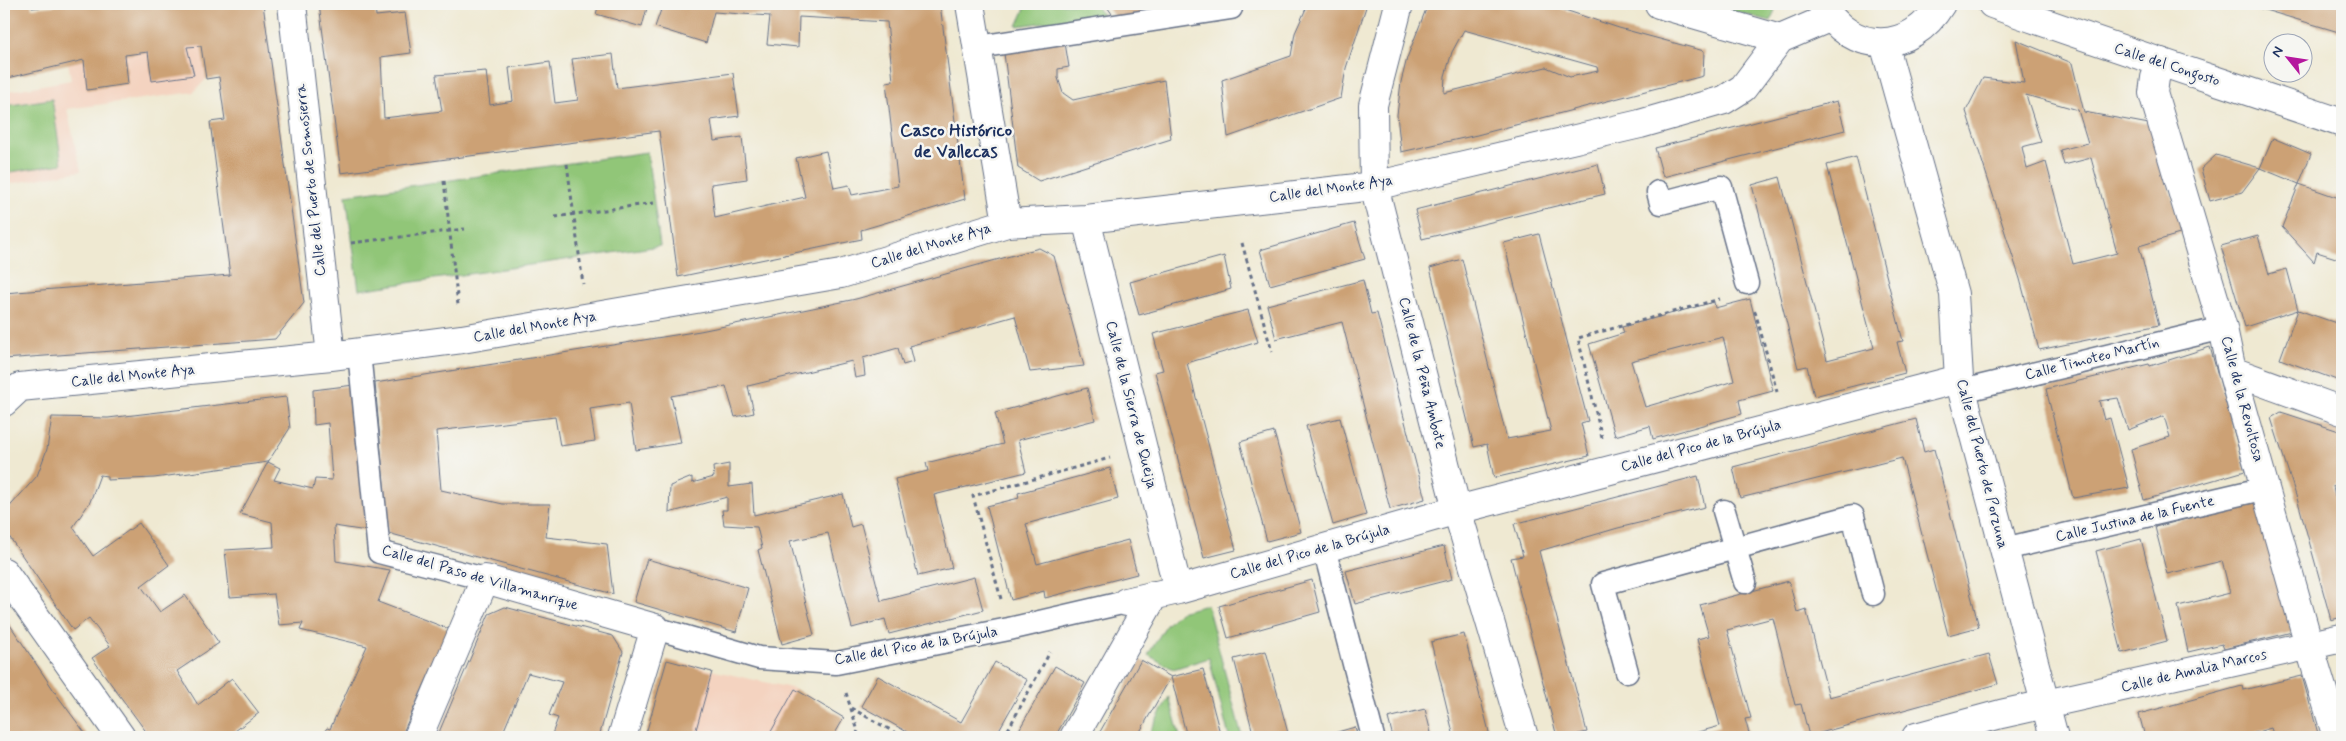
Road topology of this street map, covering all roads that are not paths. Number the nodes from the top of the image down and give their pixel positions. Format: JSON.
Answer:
{"nodes":[{"id":1,"x":292,"y":4,"type":"edge"},
{"id":2,"x":970,"y":4,"type":"edge"},
{"id":3,"x":1398,"y":4,"type":"edge"},
{"id":4,"x":1659,"y":4,"type":"edge"},
{"id":5,"x":1941,"y":4,"type":"edge"},
{"id":6,"x":1992,"y":4,"type":"edge"},
{"id":7,"x":1231,"y":8,"type":"dead end"},
{"id":8,"x":1826,"y":11,"type":"edge"},
{"id":9,"x":1780,"y":39,"type":"junction"},
{"id":10,"x":1884,"y":43,"type":"junction"},
{"id":11,"x":978,"y":47,"type":"junction"},
{"id":12,"x":2161,"y":62,"type":"junction"},
{"id":13,"x":2342,"y":123,"type":"edge"},
{"id":14,"x":1374,"y":186,"type":"junction"},
{"id":15,"x":1658,"y":192,"type":"dead end"},
{"id":16,"x":1086,"y":219,"type":"junction"},
{"id":17,"x":1008,"y":223,"type":"junction"},
{"id":18,"x":1739,"y":289,"type":"road end"},
{"id":19,"x":2222,"y":328,"type":"junction"},
{"id":20,"x":359,"y":352,"type":"junction"},
{"id":21,"x":330,"y":356,"type":"junction"},
{"id":22,"x":2232,"y":371,"type":"junction"},
{"id":23,"x":1961,"y":385,"type":"junction"},
{"id":24,"x":4,"y":402,"type":"edge"},
{"id":25,"x":2342,"y":412,"type":"edge"},
{"id":26,"x":2266,"y":488,"type":"junction"},
{"id":27,"x":1457,"y":510,"type":"junction"},
{"id":28,"x":1724,"y":511,"type":"dead end"},
{"id":29,"x":1324,"y":548,"type":"junction"},
{"id":30,"x":1734,"y":548,"type":"junction"},
{"id":31,"x":2004,"y":549,"type":"junction"},
{"id":32,"x":4,"y":572,"type":"edge"},
{"id":33,"x":485,"y":579,"type":"junction"},
{"id":34,"x":1744,"y":582,"type":"dead end"},
{"id":35,"x":1166,"y":593,"type":"junction"},
{"id":36,"x":1873,"y":594,"type":"dead end"},
{"id":37,"x":1126,"y":602,"type":"joint"},
{"id":38,"x":655,"y":628,"type":"junction"},
{"id":39,"x":2342,"y":638,"type":"edge"},
{"id":40,"x":2309,"y":645,"type":"junction"},
{"id":41,"x":1627,"y":672,"type":"dead end"},
{"id":42,"x":2045,"y":705,"type":"junction"},
{"id":43,"x":121,"y":737,"type":"edge"},
{"id":44,"x":418,"y":737,"type":"edge"},
{"id":45,"x":622,"y":737,"type":"edge"},
{"id":46,"x":1074,"y":737,"type":"edge"},
{"id":47,"x":1373,"y":737,"type":"edge"},
{"id":48,"x":1524,"y":737,"type":"edge"},
{"id":49,"x":1916,"y":737,"type":"edge"},
{"id":50,"x":2054,"y":737,"type":"edge"},
{"id":51,"x":2337,"y":737,"type":"edge"}],
"edges":[{"from":1,"to":21,"type":"street","name":"Calle del Puerto de Somosierra"},
{"from":2,"to":11,"type":"street"},
{"from":3,"to":14,"type":"street","name":"Calle de la Peña Ambote"},
{"from":4,"to":9,"type":"street"},
{"from":5,"to":10,"type":"street"},
{"from":6,"to":12,"type":"street","name":"Calle del Congosto"},
{"from":7,"to":11,"type":"street"},
{"from":8,"to":9,"type":"street"},
{"from":8,"to":10,"type":"street"},
{"from":9,"to":14,"type":"street","name":"Calle del Monte Aya"},
{"from":10,"to":23,"type":"street","name":"Calle del Puerto de Porzuna"},
{"from":11,"to":17,"type":"street"},
{"from":12,"to":13,"type":"street","name":"Calle del Congosto"},
{"from":12,"to":19,"type":"street","name":"Calle de la Revoltosa"},
{"from":14,"to":16,"type":"street","name":"Calle del Monte Aya"},
{"from":14,"to":27,"type":"street","name":"Calle de la Peña Ambote"},
{"from":15,"to":18,"type":"street"},
{"from":16,"to":17,"type":"street","name":"Calle del Monte Aya"},
{"from":16,"to":35,"type":"street","name":"Calle de la Sierra de Queija"},
{"from":17,"to":20,"type":"street","name":"Calle del Monte Aya"},
{"from":19,"to":22,"type":"street","name":"Calle de la Revoltosa"},
{"from":19,"to":23,"type":"street","name":"Calle Timoteo Martín"},
{"from":20,"to":21,"type":"street","name":"Calle del Monte Aya"},
{"from":20,"to":33,"type":"street","name":"Calle del Paso de Villamanrique"},
{"from":21,"to":24,"type":"street","name":"Calle del Monte Aya"},
{"from":22,"to":25,"type":"street"},
{"from":22,"to":26,"type":"street","name":"Calle de la Revoltosa"},
{"from":23,"to":27,"type":"street","name":"Calle del Pico de la Brújula"},
{"from":23,"to":31,"type":"street","name":"Calle del Puerto de Porzuna"},
{"from":26,"to":31,"type":"street","name":"Calle Justina de la Fuente"},
{"from":26,"to":40,"type":"street","name":"Calle de la Revoltosa"},
{"from":27,"to":29,"type":"street","name":"Calle del Pico de la Brújula"},
{"from":27,"to":48,"type":"street","name":"Calle de la Peña Ambote"},
{"from":28,"to":30,"type":"street"},
{"from":29,"to":35,"type":"street","name":"Calle del Pico de la Brújula"},
{"from":29,"to":47,"type":"street"},
{"from":30,"to":34,"type":"street"},
{"from":30,"to":36,"type":"street"},
{"from":30,"to":41,"type":"street"},
{"from":31,"to":42,"type":"street","name":"Calle del Puerto de Porzuna"},
{"from":32,"to":43,"type":"street"},
{"from":33,"to":38,"type":"street","name":"Calle del Paso de Villamanrique"},
{"from":33,"to":44,"type":"street"},
{"from":35,"to":37,"type":"street","name":"Calle del Pico de la Brújula"},
{"from":35,"to":46,"type":"street"},
{"from":37,"to":38,"type":"street","name":"Calle del Pico de la Brújula"},
{"from":38,"to":45,"type":"street"},
{"from":39,"to":40,"type":"street","name":"Calle de Amalia Marcos"},
{"from":40,"to":42,"type":"street","name":"Calle de Amalia Marcos"},
{"from":40,"to":51,"type":"street","name":"Calle de la Revoltosa"},
{"from":42,"to":49,"type":"street","name":"Calle de Amalia Marcos"},
{"from":42,"to":50,"type":"street","name":"Calle del Puerto de Porzuna"}]}
